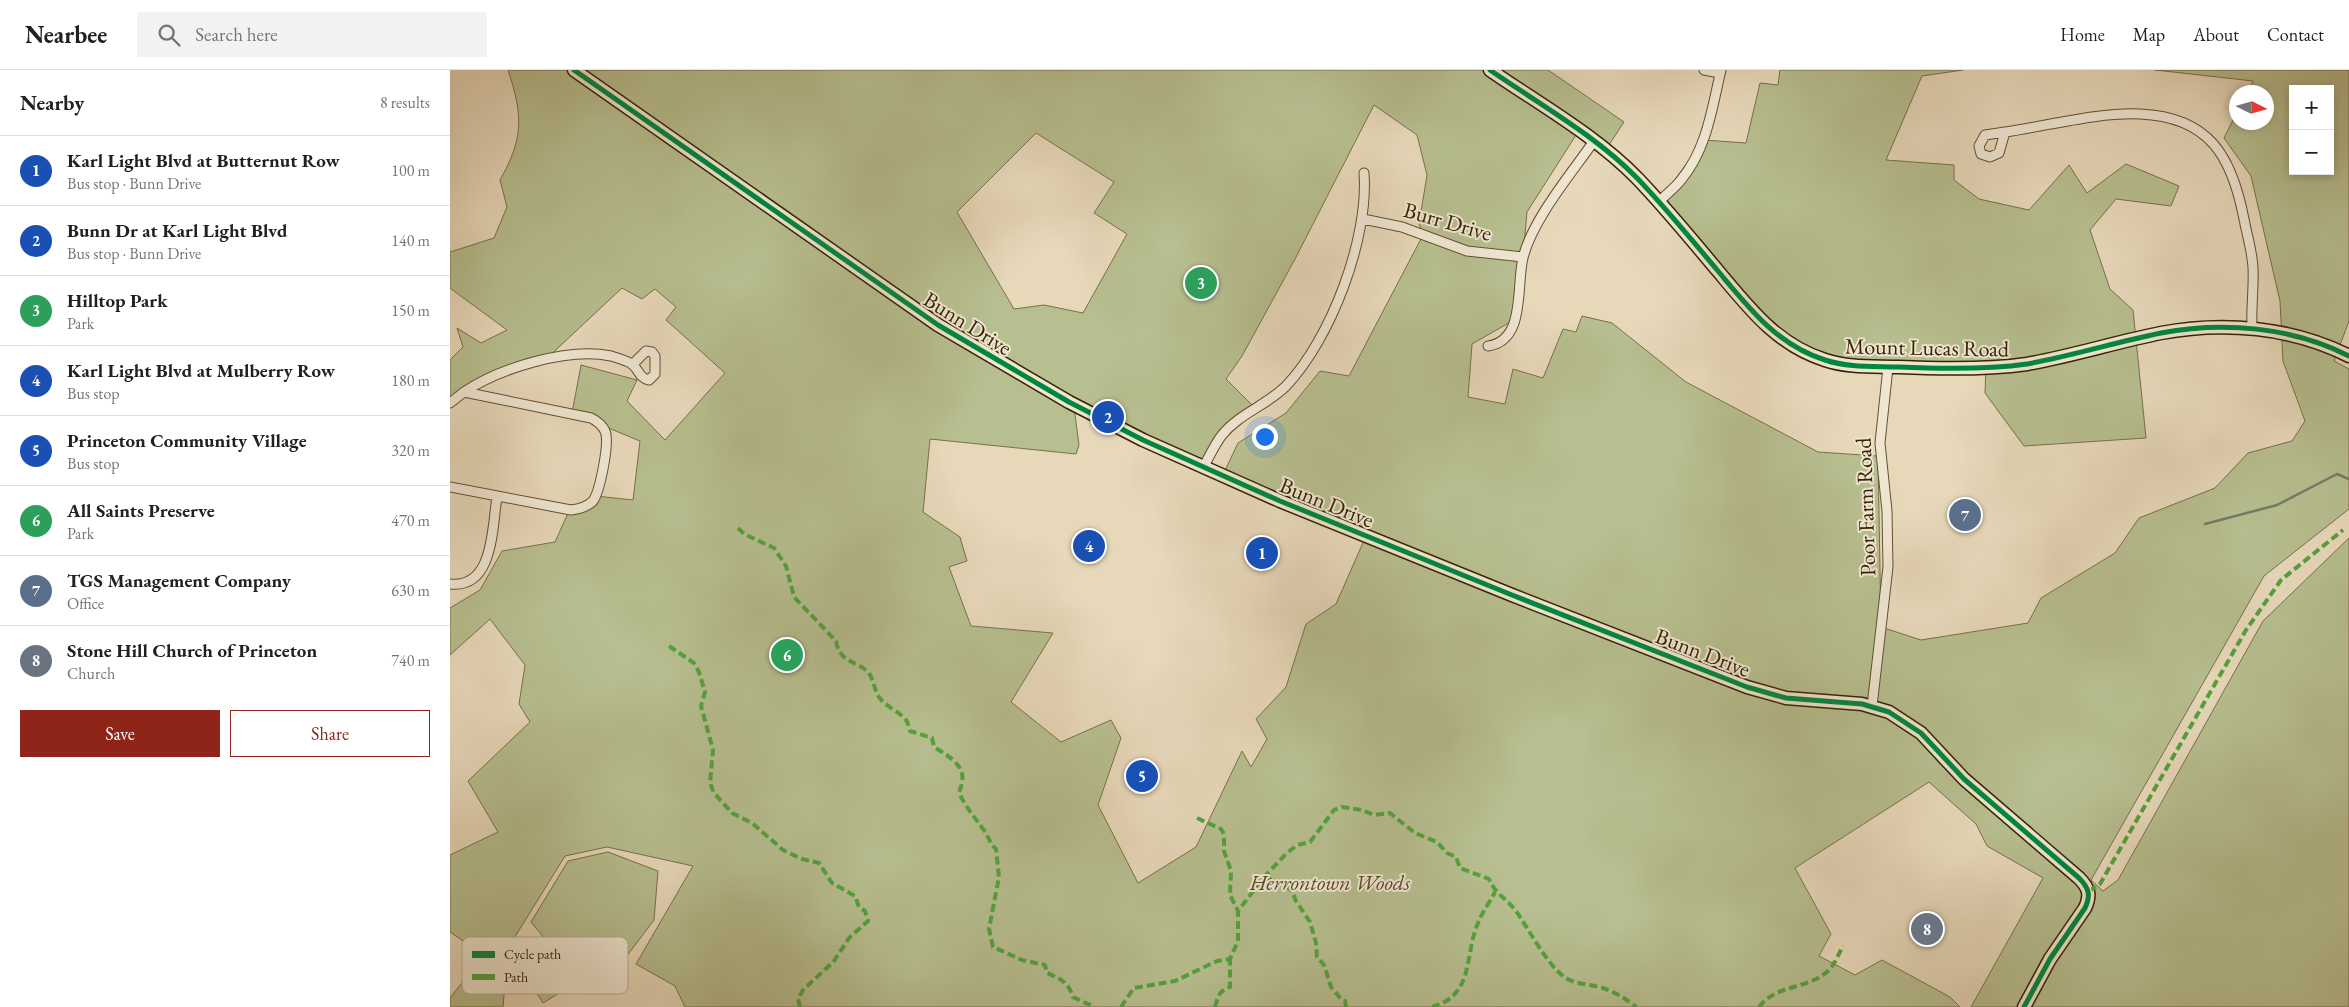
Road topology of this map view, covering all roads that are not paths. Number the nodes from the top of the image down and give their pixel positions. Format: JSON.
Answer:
{"nodes":[{"id":1,"x":574,"y":70,"type":"edge"},
{"id":2,"x":1490,"y":70,"type":"edge"},
{"id":3,"x":1704,"y":70,"type":"edge"},
{"id":4,"x":1720,"y":72,"type":"edge"},
{"id":5,"x":2005,"y":132,"type":"dead end"},
{"id":6,"x":1594,"y":141,"type":"junction"},
{"id":7,"x":1364,"y":173,"type":"dead end"},
{"id":8,"x":1659,"y":202,"type":"junction"},
{"id":9,"x":1363,"y":219,"type":"junction"},
{"id":10,"x":1523,"y":257,"type":"junction"},
{"id":11,"x":2252,"y":328,"type":"junction"},
{"id":12,"x":1488,"y":346,"type":"dead end"},
{"id":13,"x":2349,"y":356,"type":"edge"},
{"id":14,"x":633,"y":364,"type":"dead end"},
{"id":15,"x":1888,"y":367,"type":"junction"},
{"id":16,"x":464,"y":392,"type":"junction"},
{"id":17,"x":450,"y":403,"type":"edge"},
{"id":18,"x":1203,"y":468,"type":"junction"},
{"id":19,"x":450,"y":487,"type":"edge"},
{"id":20,"x":498,"y":497,"type":"junction"},
{"id":21,"x":450,"y":584,"type":"edge"},
{"id":22,"x":1872,"y":706,"type":"junction"},
{"id":23,"x":2024,"y":1007,"type":"edge"}],
"edges":[{"from":1,"to":18,"type":"street","name":"Bunn Drive"},
{"from":2,"to":6,"type":"street","name":"Mount Lucas Road"},
{"from":3,"to":4,"type":"street"},
{"from":4,"to":8,"type":"street"},
{"from":5,"to":11,"type":"street"},
{"from":6,"to":8,"type":"street","name":"Mount Lucas Road"},
{"from":6,"to":10,"type":"street"},
{"from":7,"to":9,"type":"street"},
{"from":8,"to":15,"type":"street","name":"Mount Lucas Road"},
{"from":9,"to":10,"type":"street","name":"Burr Drive"},
{"from":9,"to":18,"type":"street"},
{"from":10,"to":12,"type":"street"},
{"from":11,"to":13,"type":"street","name":"Mount Lucas Road"},
{"from":11,"to":15,"type":"street","name":"Mount Lucas Road"},
{"from":14,"to":16,"type":"street"},
{"from":15,"to":22,"type":"street","name":"Poor Farm Road"},
{"from":16,"to":17,"type":"street"},
{"from":16,"to":20,"type":"street"},
{"from":18,"to":22,"type":"street","name":"Bunn Drive"},
{"from":19,"to":20,"type":"street"},
{"from":20,"to":21,"type":"street"},
{"from":22,"to":23,"type":"street","name":"Bunn Drive"}]}
